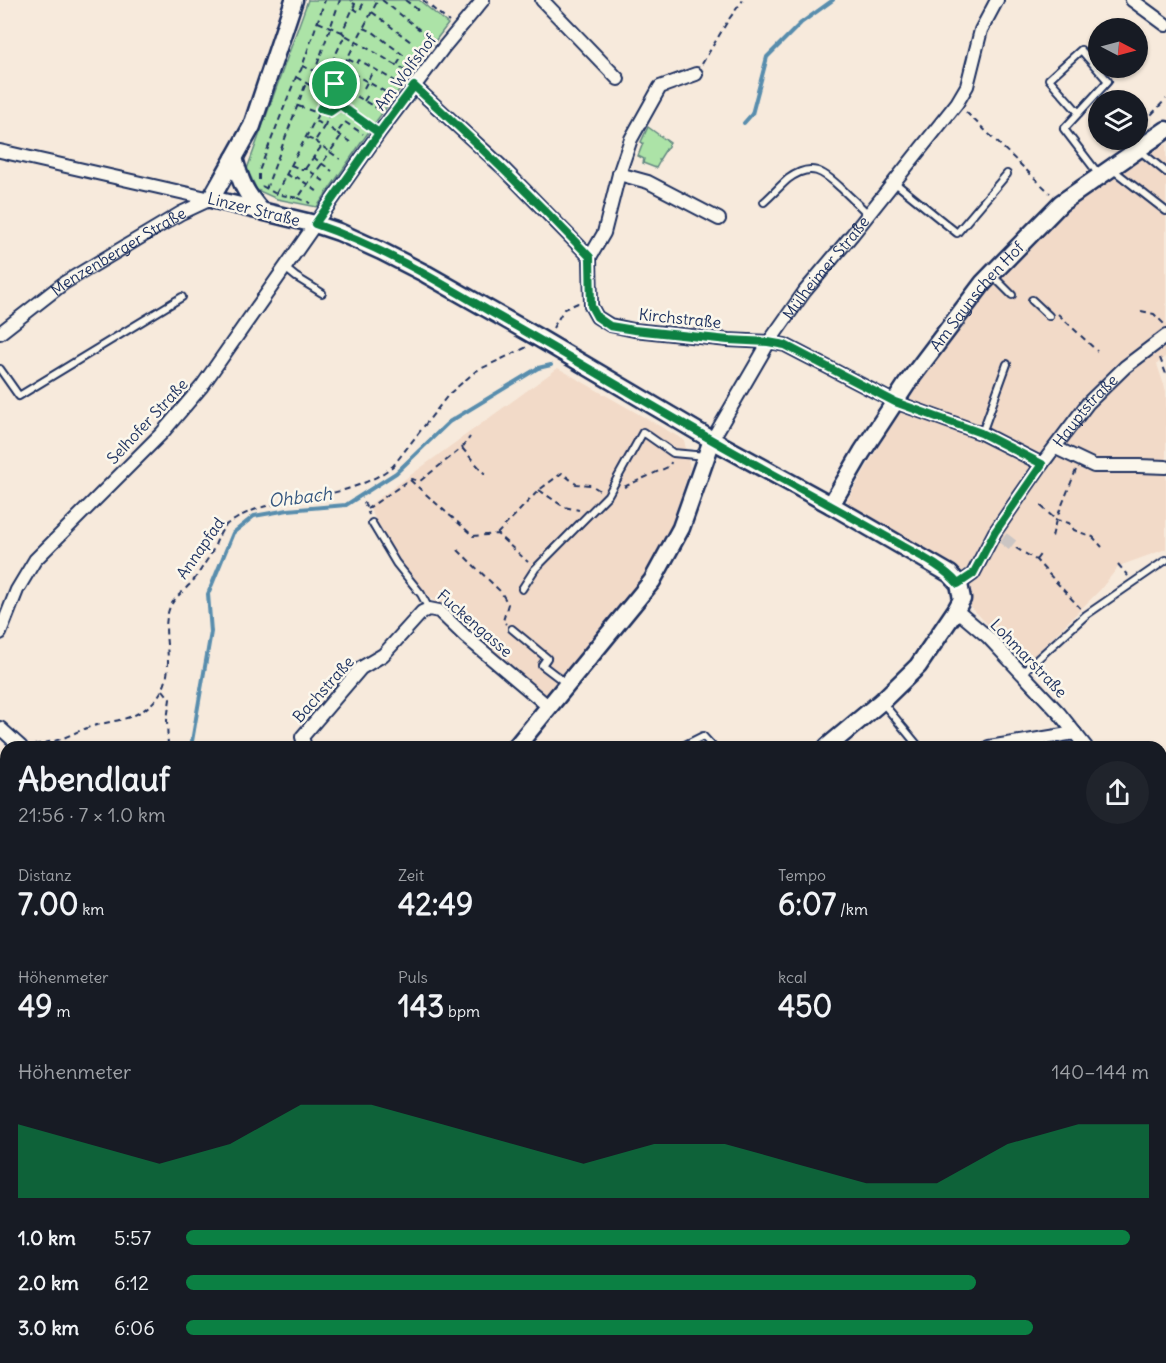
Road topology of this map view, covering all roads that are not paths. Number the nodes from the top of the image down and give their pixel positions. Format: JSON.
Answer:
{"nodes":[{"id":1,"x":294,"y":0,"type":"edge"},
{"id":2,"x":483,"y":0,"type":"edge"},
{"id":3,"x":542,"y":0,"type":"edge"},
{"id":4,"x":997,"y":0,"type":"edge"},
{"id":5,"x":1132,"y":0,"type":"edge"},
{"id":6,"x":1166,"y":25,"type":"edge"},
{"id":7,"x":696,"y":74,"type":"road end"},
{"id":8,"x":618,"y":79,"type":"dead end"},
{"id":9,"x":414,"y":86,"type":"junction"},
{"id":10,"x":1079,"y":113,"type":"junction"},
{"id":11,"x":1166,"y":130,"type":"edge"},
{"id":12,"x":1148,"y":143,"type":"edge"},
{"id":13,"x":1138,"y":150,"type":"joint"},
{"id":14,"x":0,"y":151,"type":"edge"},
{"id":15,"x":234,"y":158,"type":"junction"},
{"id":16,"x":1106,"y":172,"type":"junction"},
{"id":17,"x":1166,"y":172,"type":"edge"},
{"id":18,"x":620,"y":174,"type":"junction"},
{"id":19,"x":1008,"y":174,"type":"dead end"},
{"id":20,"x":894,"y":182,"type":"junction"},
{"id":21,"x":211,"y":199,"type":"junction"},
{"id":22,"x":764,"y":202,"type":"dead end"},
{"id":23,"x":261,"y":211,"type":"junction"},
{"id":24,"x":1166,"y":211,"type":"edge"},
{"id":25,"x":869,"y":214,"type":"junction"},
{"id":26,"x":718,"y":219,"type":"dead end"},
{"id":27,"x":315,"y":224,"type":"junction"},
{"id":28,"x":590,"y":257,"type":"junction"},
{"id":29,"x":284,"y":268,"type":"junction"},
{"id":30,"x":992,"y":275,"type":"junction"},
{"id":31,"x":322,"y":293,"type":"dead end"},
{"id":32,"x":1012,"y":295,"type":"dead end"},
{"id":33,"x":182,"y":297,"type":"dead end"},
{"id":34,"x":1032,"y":300,"type":"dead end"},
{"id":35,"x":1049,"y":316,"type":"road end"},
{"id":36,"x":0,"y":333,"type":"edge"},
{"id":37,"x":1166,"y":336,"type":"edge"},
{"id":38,"x":768,"y":342,"type":"junction"},
{"id":39,"x":1007,"y":364,"type":"dead end"},
{"id":40,"x":0,"y":369,"type":"edge"},
{"id":41,"x":895,"y":402,"type":"junction"},
{"id":42,"x":981,"y":433,"type":"junction"},
{"id":43,"x":710,"y":448,"type":"junction"},
{"id":44,"x":1056,"y":448,"type":"junction"},
{"id":45,"x":1042,"y":464,"type":"junction"},
{"id":46,"x":1166,"y":467,"type":"edge"},
{"id":47,"x":831,"y":505,"type":"junction"},
{"id":48,"x":372,"y":523,"type":"road end"},
{"id":49,"x":1166,"y":560,"type":"edge"},
{"id":50,"x":958,"y":584,"type":"junction"},
{"id":51,"x":522,"y":589,"type":"dead end"},
{"id":52,"x":429,"y":609,"type":"junction"},
{"id":53,"x":956,"y":610,"type":"junction"},
{"id":54,"x":1,"y":625,"type":"edge"},
{"id":55,"x":510,"y":628,"type":"road end"},
{"id":56,"x":1022,"y":674,"type":"junction"},
{"id":57,"x":567,"y":684,"type":"junction"},
{"id":58,"x":882,"y":701,"type":"junction"},
{"id":59,"x":549,"y":707,"type":"junction"},
{"id":60,"x":0,"y":728,"type":"edge"},
{"id":61,"x":1075,"y":734,"type":"junction"},
{"id":62,"x":16,"y":741,"type":"edge"},
{"id":63,"x":303,"y":741,"type":"edge"},
{"id":64,"x":521,"y":741,"type":"edge"},
{"id":65,"x":693,"y":741,"type":"edge"},
{"id":66,"x":708,"y":741,"type":"edge"},
{"id":67,"x":835,"y":741,"type":"edge"},
{"id":68,"x":913,"y":741,"type":"edge"},
{"id":69,"x":1029,"y":741,"type":"edge"},
{"id":70,"x":1081,"y":741,"type":"edge"}],
"edges":[{"from":1,"to":15,"type":"main road"},
{"from":2,"to":9,"type":"street","name":"Am Wolfshof"},
{"from":3,"to":8,"type":"street"},
{"from":4,"to":20,"type":"street","name":"Mülheimer Straße"},
{"from":5,"to":6,"type":"street"},
{"from":7,"to":18,"type":"street"},
{"from":9,"to":27,"type":"street","name":"Am Wolfshof"},
{"from":9,"to":28,"type":"street"},
{"from":10,"to":10,"type":"lane"},
{"from":10,"to":16,"type":"lane"},
{"from":11,"to":12,"type":"main road","name":"Am Saynschen Hof"},
{"from":13,"to":16,"type":"main road","name":"Am Saynschen Hof"},
{"from":13,"to":17,"type":"lane"},
{"from":14,"to":21,"type":"street","name":"Linzer Straße"},
{"from":15,"to":21,"type":"main road"},
{"from":15,"to":23,"type":"main road"},
{"from":16,"to":24,"type":"lane"},
{"from":16,"to":30,"type":"main road","name":"Am Saynschen Hof"},
{"from":18,"to":26,"type":"street"},
{"from":18,"to":28,"type":"street"},
{"from":19,"to":20,"type":"lane"},
{"from":20,"to":25,"type":"street","name":"Mülheimer Straße"},
{"from":21,"to":23,"type":"main road","name":"Linzer Straße"},
{"from":21,"to":36,"type":"street","name":"Menzenberger Straße"},
{"from":22,"to":25,"type":"lane"},
{"from":23,"to":27,"type":"main road","name":"Linzer Straße"},
{"from":25,"to":38,"type":"street","name":"Mülheimer Straße"},
{"from":27,"to":29,"type":"street","name":"Selhofer Straße"},
{"from":27,"to":43,"type":"main road","name":"Linzer Straße"},
{"from":28,"to":38,"type":"street","name":"Kirchstraße"},
{"from":29,"to":31,"type":"lane"},
{"from":29,"to":54,"type":"street","name":"Selhofer Straße"},
{"from":30,"to":32,"type":"lane"},
{"from":30,"to":41,"type":"main road","name":"Am Saynschen Hof"},
{"from":33,"to":40,"type":"lane"},
{"from":34,"to":35,"type":"lane"},
{"from":37,"to":44,"type":"street","name":"Hauptstraße"},
{"from":38,"to":41,"type":"street","name":"Kirchstraße"},
{"from":38,"to":43,"type":"street","name":"Mülheimer Straße"},
{"from":39,"to":42,"type":"lane"},
{"from":41,"to":42,"type":"street","name":"Kirchstraße"},
{"from":41,"to":47,"type":"main road","name":"Am Saynschen Hof"},
{"from":42,"to":45,"type":"street","name":"Kirchstraße"},
{"from":43,"to":47,"type":"main road","name":"Linzer Straße"},
{"from":43,"to":51,"type":"lane"},
{"from":43,"to":57,"type":"main road","name":"Mülheimer Straße"},
{"from":44,"to":45,"type":"street","name":"Hauptstraße"},
{"from":44,"to":46,"type":"street"},
{"from":45,"to":50,"type":"street","name":"Hauptstraße"},
{"from":47,"to":50,"type":"main road","name":"Linzer Straße"},
{"from":48,"to":52,"type":"lane","name":"Fuckengasse"},
{"from":49,"to":56,"type":"lane"},
{"from":50,"to":53,"type":"main road"},
{"from":52,"to":59,"type":"street","name":"Fuckengasse"},
{"from":52,"to":63,"type":"street","name":"Bachstraße"},
{"from":53,"to":56,"type":"street","name":"Lohmarstraße"},
{"from":53,"to":58,"type":"main road"},
{"from":55,"to":57,"type":"lane"},
{"from":56,"to":61,"type":"street","name":"Lohmarstraße"},
{"from":57,"to":59,"type":"main road","name":"Mülheimer Straße"},
{"from":58,"to":67,"type":"main road"},
{"from":58,"to":68,"type":"lane"},
{"from":59,"to":64,"type":"main road","name":"Mülheimer Straße"},
{"from":60,"to":62,"type":"street"},
{"from":61,"to":69,"type":"street"},
{"from":61,"to":70,"type":"street","name":"Lohmarstraße"},
{"from":65,"to":66,"type":"lane"}]}
